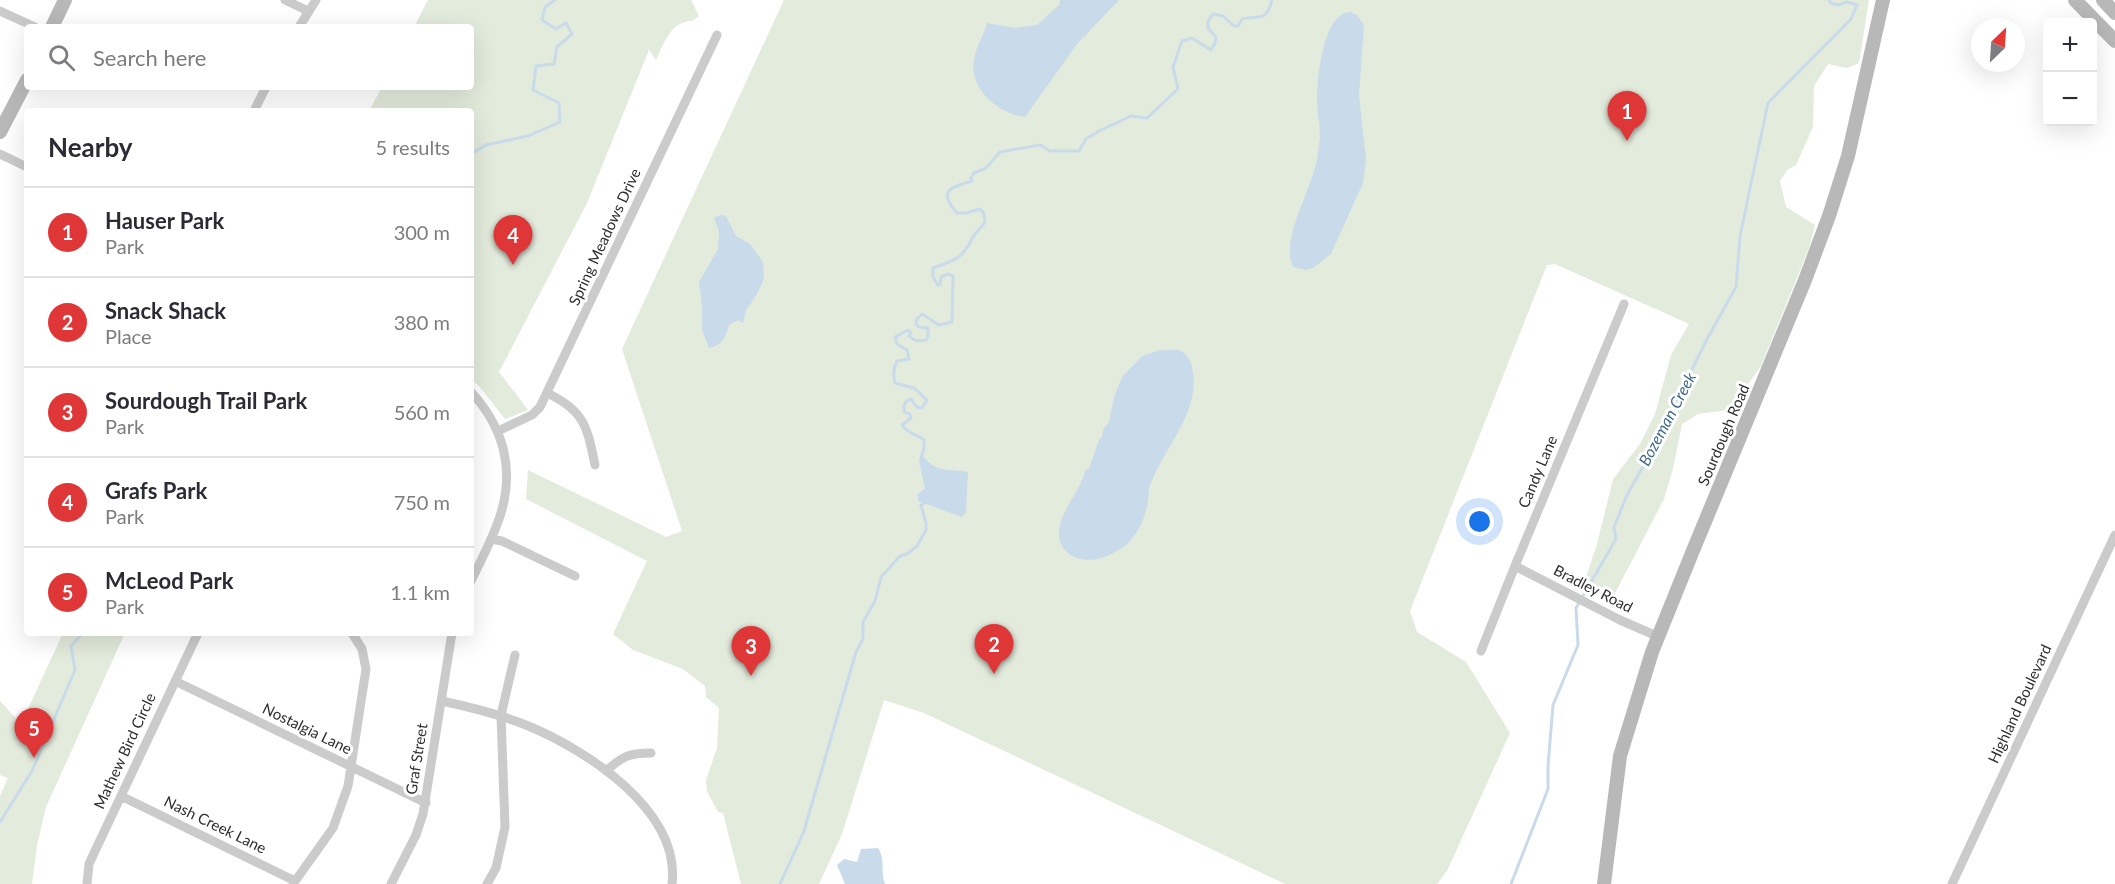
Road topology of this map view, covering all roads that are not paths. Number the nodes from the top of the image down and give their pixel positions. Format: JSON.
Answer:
{"nodes":[{"id":1,"x":66,"y":0,"type":"edge"},
{"id":2,"x":285,"y":0,"type":"edge"},
{"id":3,"x":316,"y":0,"type":"edge"},
{"id":4,"x":1883,"y":0,"type":"edge"},
{"id":5,"x":2075,"y":0,"type":"edge"},
{"id":6,"x":2103,"y":0,"type":"edge"},
{"id":7,"x":0,"y":11,"type":"edge"},
{"id":8,"x":308,"y":11,"type":"junction"},
{"id":9,"x":2115,"y":13,"type":"edge"},
{"id":10,"x":28,"y":24,"type":"edge"},
{"id":11,"x":54,"y":24,"type":"edge"},
{"id":12,"x":301,"y":24,"type":"edge"},
{"id":13,"x":717,"y":35,"type":"dead end"},
{"id":14,"x":2115,"y":41,"type":"edge"},
{"id":15,"x":24,"y":86,"type":"edge"},
{"id":16,"x":264,"y":90,"type":"edge"},
{"id":17,"x":256,"y":108,"type":"edge"},
{"id":18,"x":0,"y":132,"type":"edge"},
{"id":19,"x":0,"y":154,"type":"edge"},
{"id":20,"x":24,"y":166,"type":"edge"},
{"id":21,"x":1624,"y":304,"type":"dead end"},
{"id":22,"x":547,"y":393,"type":"junction"},
{"id":23,"x":474,"y":396,"type":"edge"},
{"id":24,"x":498,"y":430,"type":"junction"},
{"id":25,"x":595,"y":465,"type":"dead end"},
{"id":26,"x":2115,"y":535,"type":"edge"},
{"id":27,"x":491,"y":539,"type":"junction"},
{"id":28,"x":1515,"y":566,"type":"junction"},
{"id":29,"x":474,"y":575,"type":"edge"},
{"id":30,"x":575,"y":576,"type":"dead end"},
{"id":31,"x":197,"y":636,"type":"edge"},
{"id":32,"x":354,"y":636,"type":"edge"},
{"id":33,"x":452,"y":636,"type":"edge"},
{"id":34,"x":1659,"y":637,"type":"junction"},
{"id":35,"x":1481,"y":651,"type":"dead end"},
{"id":36,"x":515,"y":656,"type":"dead end"},
{"id":37,"x":175,"y":681,"type":"junction"},
{"id":38,"x":442,"y":701,"type":"junction"},
{"id":39,"x":501,"y":715,"type":"junction"},
{"id":40,"x":651,"y":753,"type":"dead end"},
{"id":41,"x":352,"y":767,"type":"junction"},
{"id":42,"x":606,"y":771,"type":"junction"},
{"id":43,"x":120,"y":796,"type":"junction"},
{"id":44,"x":426,"y":803,"type":"junction"},
{"id":45,"x":294,"y":882,"type":"edge"},
{"id":46,"x":87,"y":884,"type":"edge"},
{"id":47,"x":391,"y":884,"type":"edge"},
{"id":48,"x":488,"y":884,"type":"edge"},
{"id":49,"x":672,"y":884,"type":"edge"},
{"id":50,"x":1604,"y":884,"type":"edge"},
{"id":51,"x":1952,"y":884,"type":"edge"}],
"edges":[{"from":1,"to":11,"type":"street"},
{"from":2,"to":8,"type":"street"},
{"from":3,"to":8,"type":"street"},
{"from":4,"to":34,"type":"street","name":"Sourdough Road"},
{"from":5,"to":14,"type":"street"},
{"from":6,"to":9,"type":"street"},
{"from":7,"to":10,"type":"street"},
{"from":8,"to":12,"type":"street"},
{"from":13,"to":22,"type":"street","name":"Spring Meadows Drive"},
{"from":15,"to":18,"type":"street"},
{"from":16,"to":17,"type":"street"},
{"from":19,"to":20,"type":"street"},
{"from":21,"to":28,"type":"street","name":"Candy Lane"},
{"from":22,"to":24,"type":"street","name":"Spring Meadows Drive"},
{"from":22,"to":25,"type":"street"},
{"from":23,"to":24,"type":"street"},
{"from":24,"to":27,"type":"street"},
{"from":26,"to":51,"type":"street","name":"Highland Boulevard"},
{"from":27,"to":29,"type":"street"},
{"from":27,"to":30,"type":"street"},
{"from":28,"to":34,"type":"street","name":"Bradley Road"},
{"from":28,"to":35,"type":"street","name":"Candy Lane"},
{"from":31,"to":37,"type":"street","name":"Mathew Bird Circle"},
{"from":32,"to":41,"type":"street"},
{"from":33,"to":38,"type":"street","name":"Graf Street"},
{"from":34,"to":50,"type":"street","name":"Sourdough Road"},
{"from":36,"to":39,"type":"street"},
{"from":37,"to":41,"type":"street","name":"Nostalgia Lane"},
{"from":37,"to":43,"type":"street","name":"Mathew Bird Circle"},
{"from":38,"to":39,"type":"street"},
{"from":38,"to":44,"type":"street","name":"Graf Street"},
{"from":39,"to":42,"type":"street"},
{"from":39,"to":48,"type":"street"},
{"from":40,"to":42,"type":"street"},
{"from":41,"to":44,"type":"street","name":"Nostalgia Lane"},
{"from":41,"to":45,"type":"street"},
{"from":42,"to":49,"type":"street"},
{"from":43,"to":45,"type":"street","name":"Nash Creek Lane"},
{"from":43,"to":46,"type":"street","name":"Mathew Bird Circle"},
{"from":44,"to":47,"type":"street","name":"Graf Street"}]}
